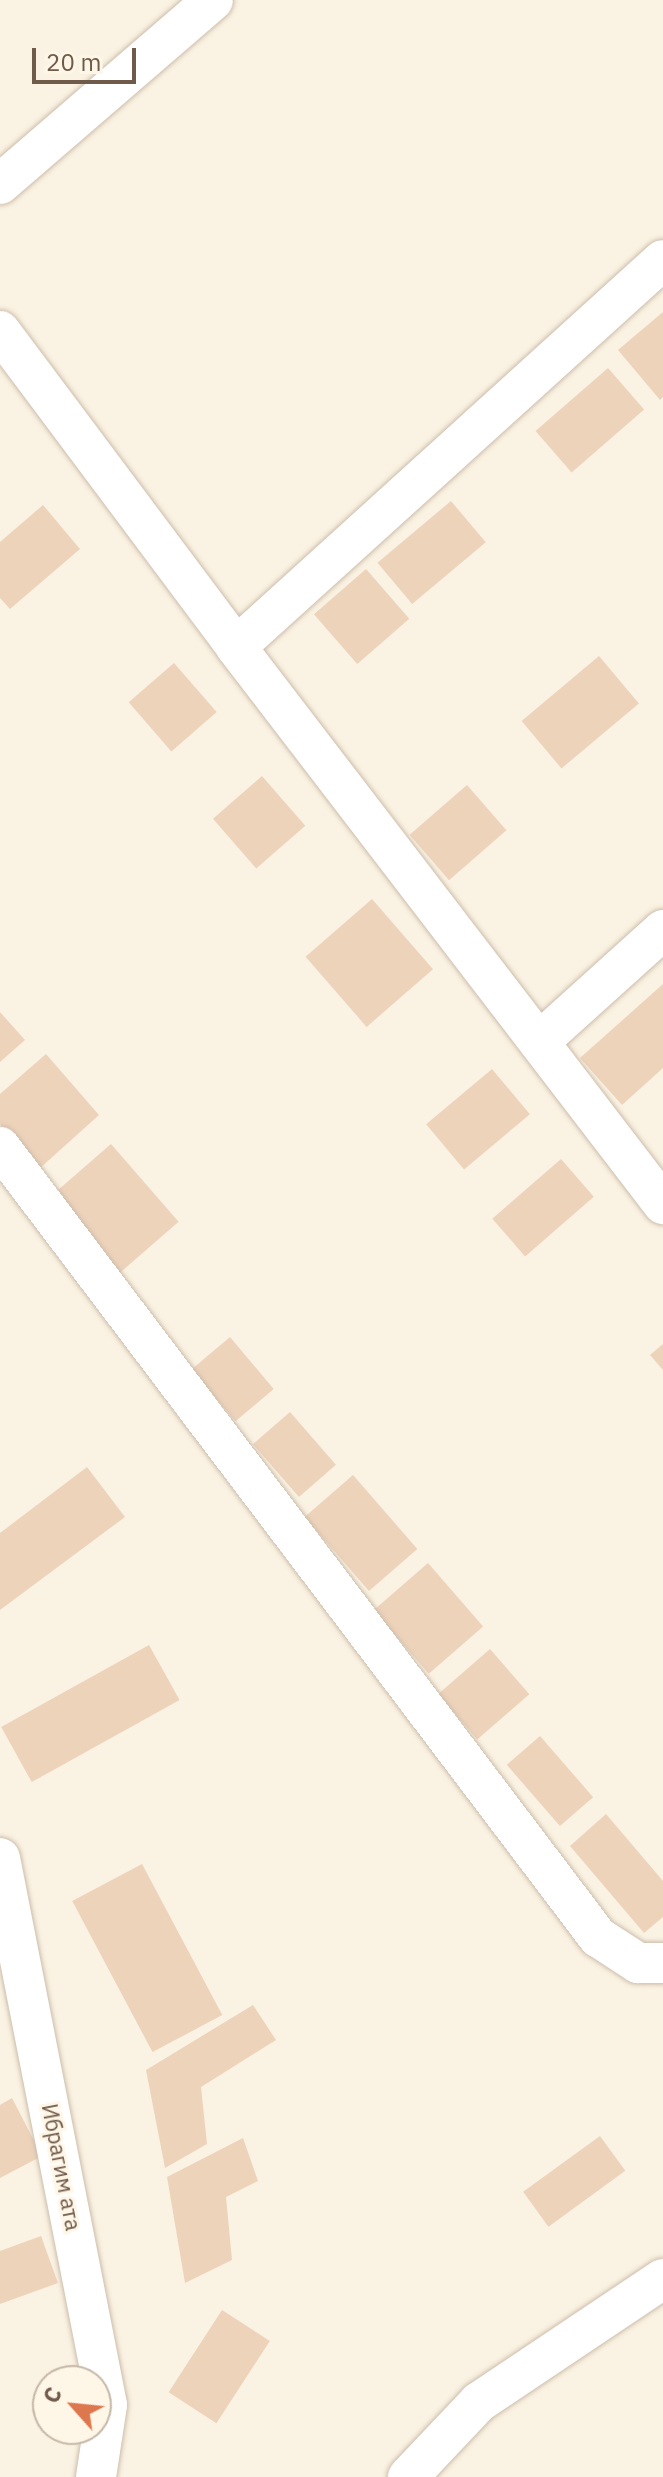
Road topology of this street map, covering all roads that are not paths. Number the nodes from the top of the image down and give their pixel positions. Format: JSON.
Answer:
{"nodes":[{"id":1,"x":213,"y":0,"type":"edge"},
{"id":2,"x":0,"y":184,"type":"edge"},
{"id":3,"x":663,"y":260,"type":"edge"},
{"id":4,"x":0,"y":331,"type":"edge"},
{"id":5,"x":236,"y":647,"type":"junction"},
{"id":6,"x":663,"y":930,"type":"edge"},
{"id":7,"x":539,"y":1042,"type":"junction"},
{"id":8,"x":0,"y":1147,"type":"edge"},
{"id":9,"x":663,"y":1204,"type":"edge"},
{"id":10,"x":0,"y":1858,"type":"edge"},
{"id":11,"x":663,"y":1963,"type":"edge"},
{"id":12,"x":663,"y":2279,"type":"edge"},
{"id":13,"x":96,"y":2477,"type":"edge"},
{"id":14,"x":408,"y":2477,"type":"edge"}],
"edges":[{"from":1,"to":2,"type":"street"},
{"from":3,"to":5,"type":"street"},
{"from":4,"to":5,"type":"street"},
{"from":5,"to":7,"type":"street"},
{"from":6,"to":7,"type":"street"},
{"from":7,"to":9,"type":"street"},
{"from":8,"to":11,"type":"street"},
{"from":10,"to":13,"type":"street","name":"Ибрагим ата"},
{"from":12,"to":14,"type":"street"}]}
